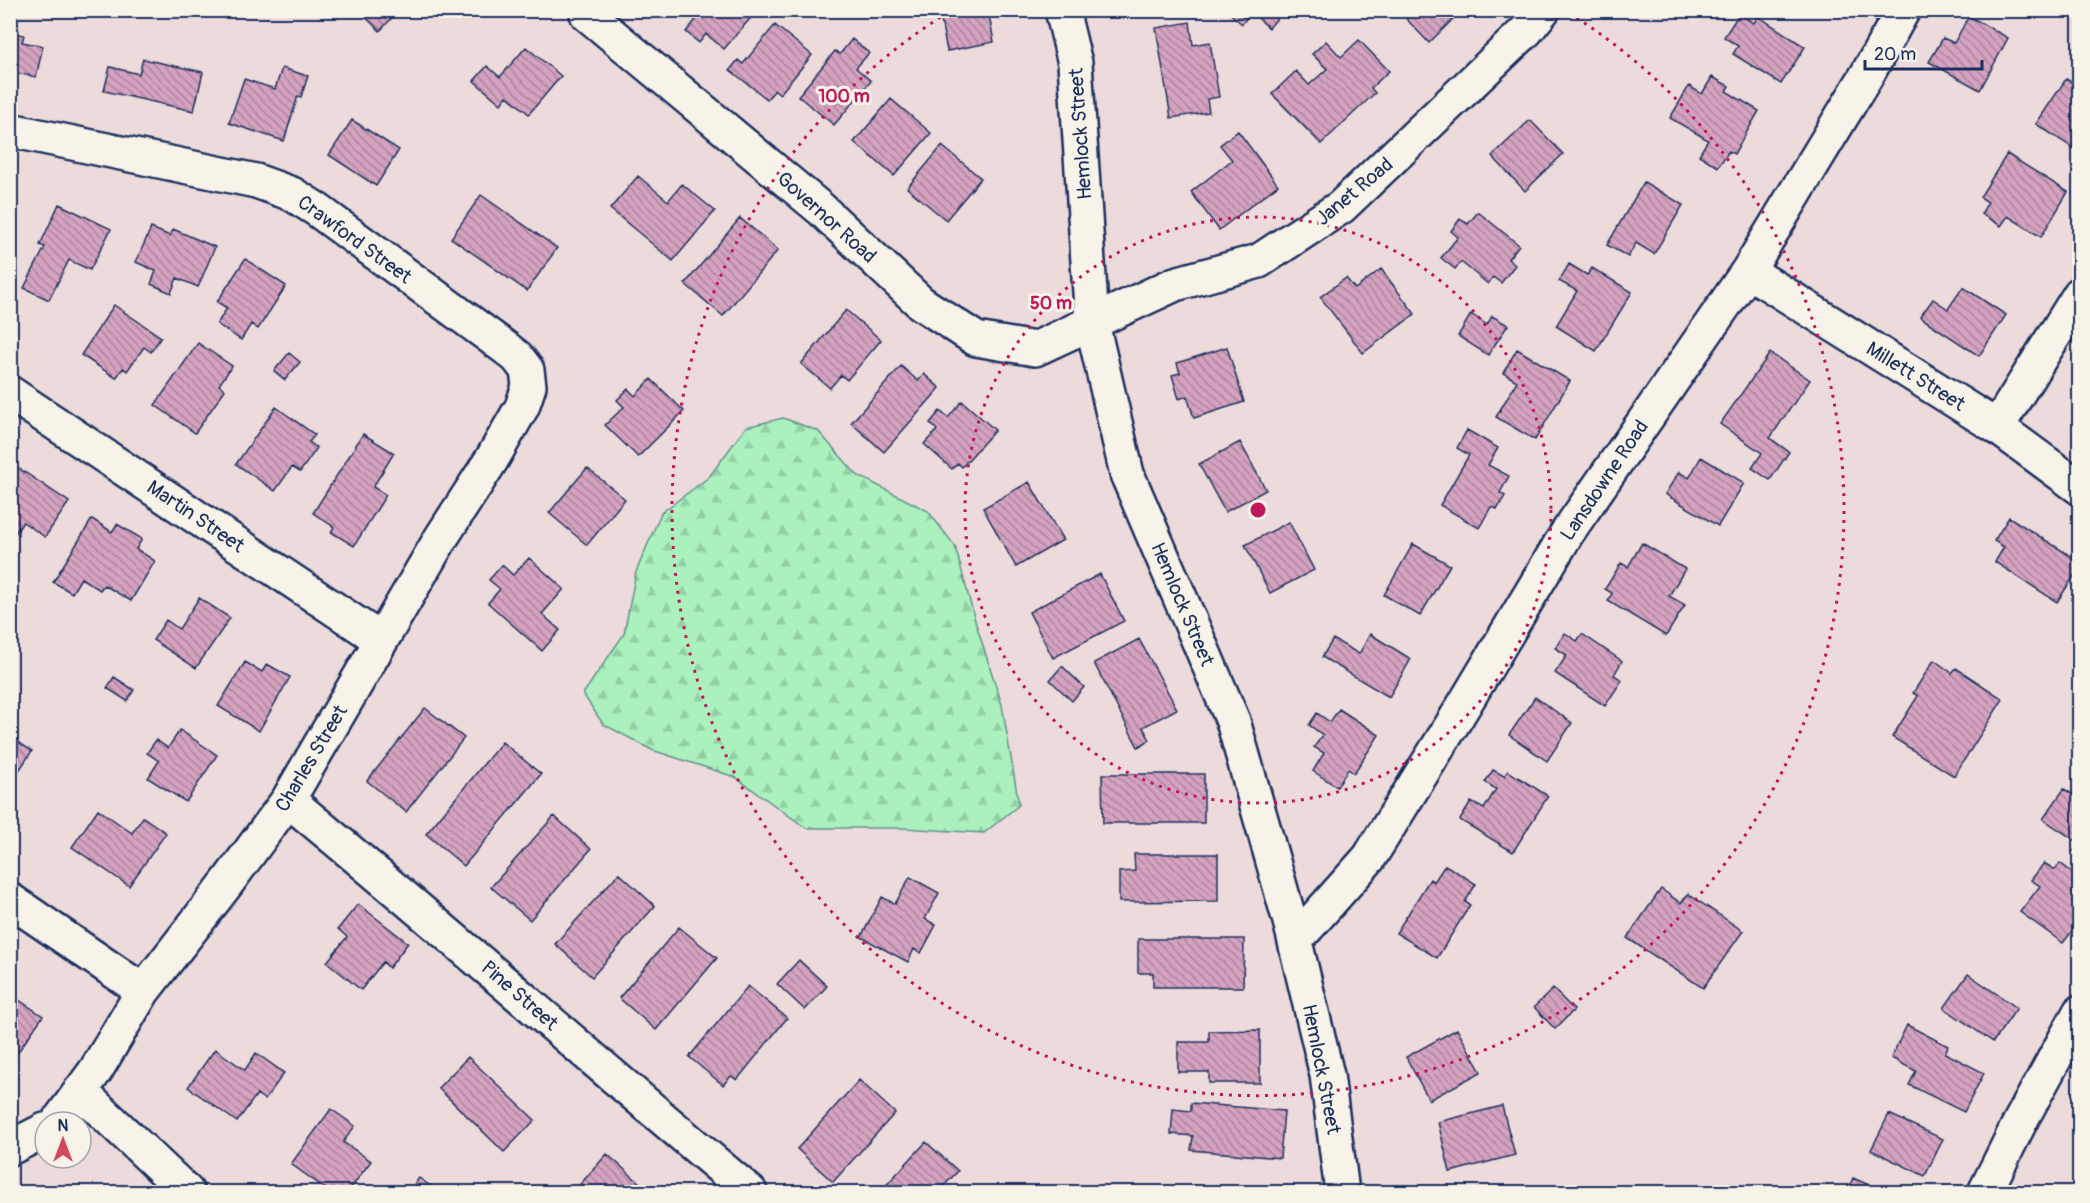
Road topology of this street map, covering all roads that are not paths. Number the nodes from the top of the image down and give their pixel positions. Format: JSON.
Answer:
{"nodes":[{"id":1,"x":1062,"y":10,"type":"edge"},
{"id":2,"x":1542,"y":10,"type":"edge"},
{"id":3,"x":1903,"y":10,"type":"edge"},
{"id":4,"x":587,"y":14,"type":"dead end"},
{"id":5,"x":10,"y":130,"type":"edge"},
{"id":6,"x":1748,"y":271,"type":"junction"},
{"id":7,"x":2079,"y":294,"type":"edge"},
{"id":8,"x":1092,"y":323,"type":"junction"},
{"id":9,"x":529,"y":375,"type":"joint"},
{"id":10,"x":10,"y":393,"type":"edge"},
{"id":11,"x":1997,"y":428,"type":"junction"},
{"id":12,"x":2079,"y":488,"type":"edge"},
{"id":13,"x":381,"y":640,"type":"junction"},
{"id":14,"x":288,"y":800,"type":"junction"},
{"id":15,"x":10,"y":900,"type":"edge"},
{"id":16,"x":1295,"y":941,"type":"junction"},
{"id":17,"x":143,"y":991,"type":"junction"},
{"id":18,"x":2079,"y":1012,"type":"edge"},
{"id":19,"x":80,"y":1091,"type":"junction"},
{"id":20,"x":67,"y":1110,"type":"edge"},
{"id":21,"x":33,"y":1136,"type":"edge"},
{"id":22,"x":10,"y":1148,"type":"edge"},
{"id":23,"x":187,"y":1192,"type":"edge"},
{"id":24,"x":750,"y":1192,"type":"edge"},
{"id":25,"x":1342,"y":1192,"type":"edge"},
{"id":26,"x":1985,"y":1192,"type":"edge"}],
"edges":[{"from":1,"to":8,"type":"street","name":"Hemlock Street"},
{"from":2,"to":8,"type":"street","name":"Janet Road"},
{"from":3,"to":6,"type":"street","name":"Lansdowne Road"},
{"from":4,"to":8,"type":"street","name":"Governor Road"},
{"from":5,"to":9,"type":"street","name":"Crawford Street"},
{"from":6,"to":11,"type":"street","name":"Millett Street"},
{"from":6,"to":16,"type":"street","name":"Lansdowne Road"},
{"from":7,"to":11,"type":"street"},
{"from":8,"to":16,"type":"street","name":"Hemlock Street"},
{"from":9,"to":13,"type":"street","name":"Charles Street"},
{"from":10,"to":13,"type":"street","name":"Martin Street"},
{"from":11,"to":12,"type":"street","name":"Millett Street"},
{"from":13,"to":14,"type":"street","name":"Charles Street"},
{"from":14,"to":17,"type":"street","name":"Charles Street"},
{"from":14,"to":24,"type":"street","name":"Pine Street"},
{"from":15,"to":17,"type":"street"},
{"from":16,"to":25,"type":"street","name":"Hemlock Street"},
{"from":17,"to":19,"type":"street","name":"Charles Street"},
{"from":18,"to":26,"type":"street"},
{"from":19,"to":20,"type":"street","name":"Charles Street"},
{"from":19,"to":23,"type":"street"},
{"from":21,"to":22,"type":"street"}]}
